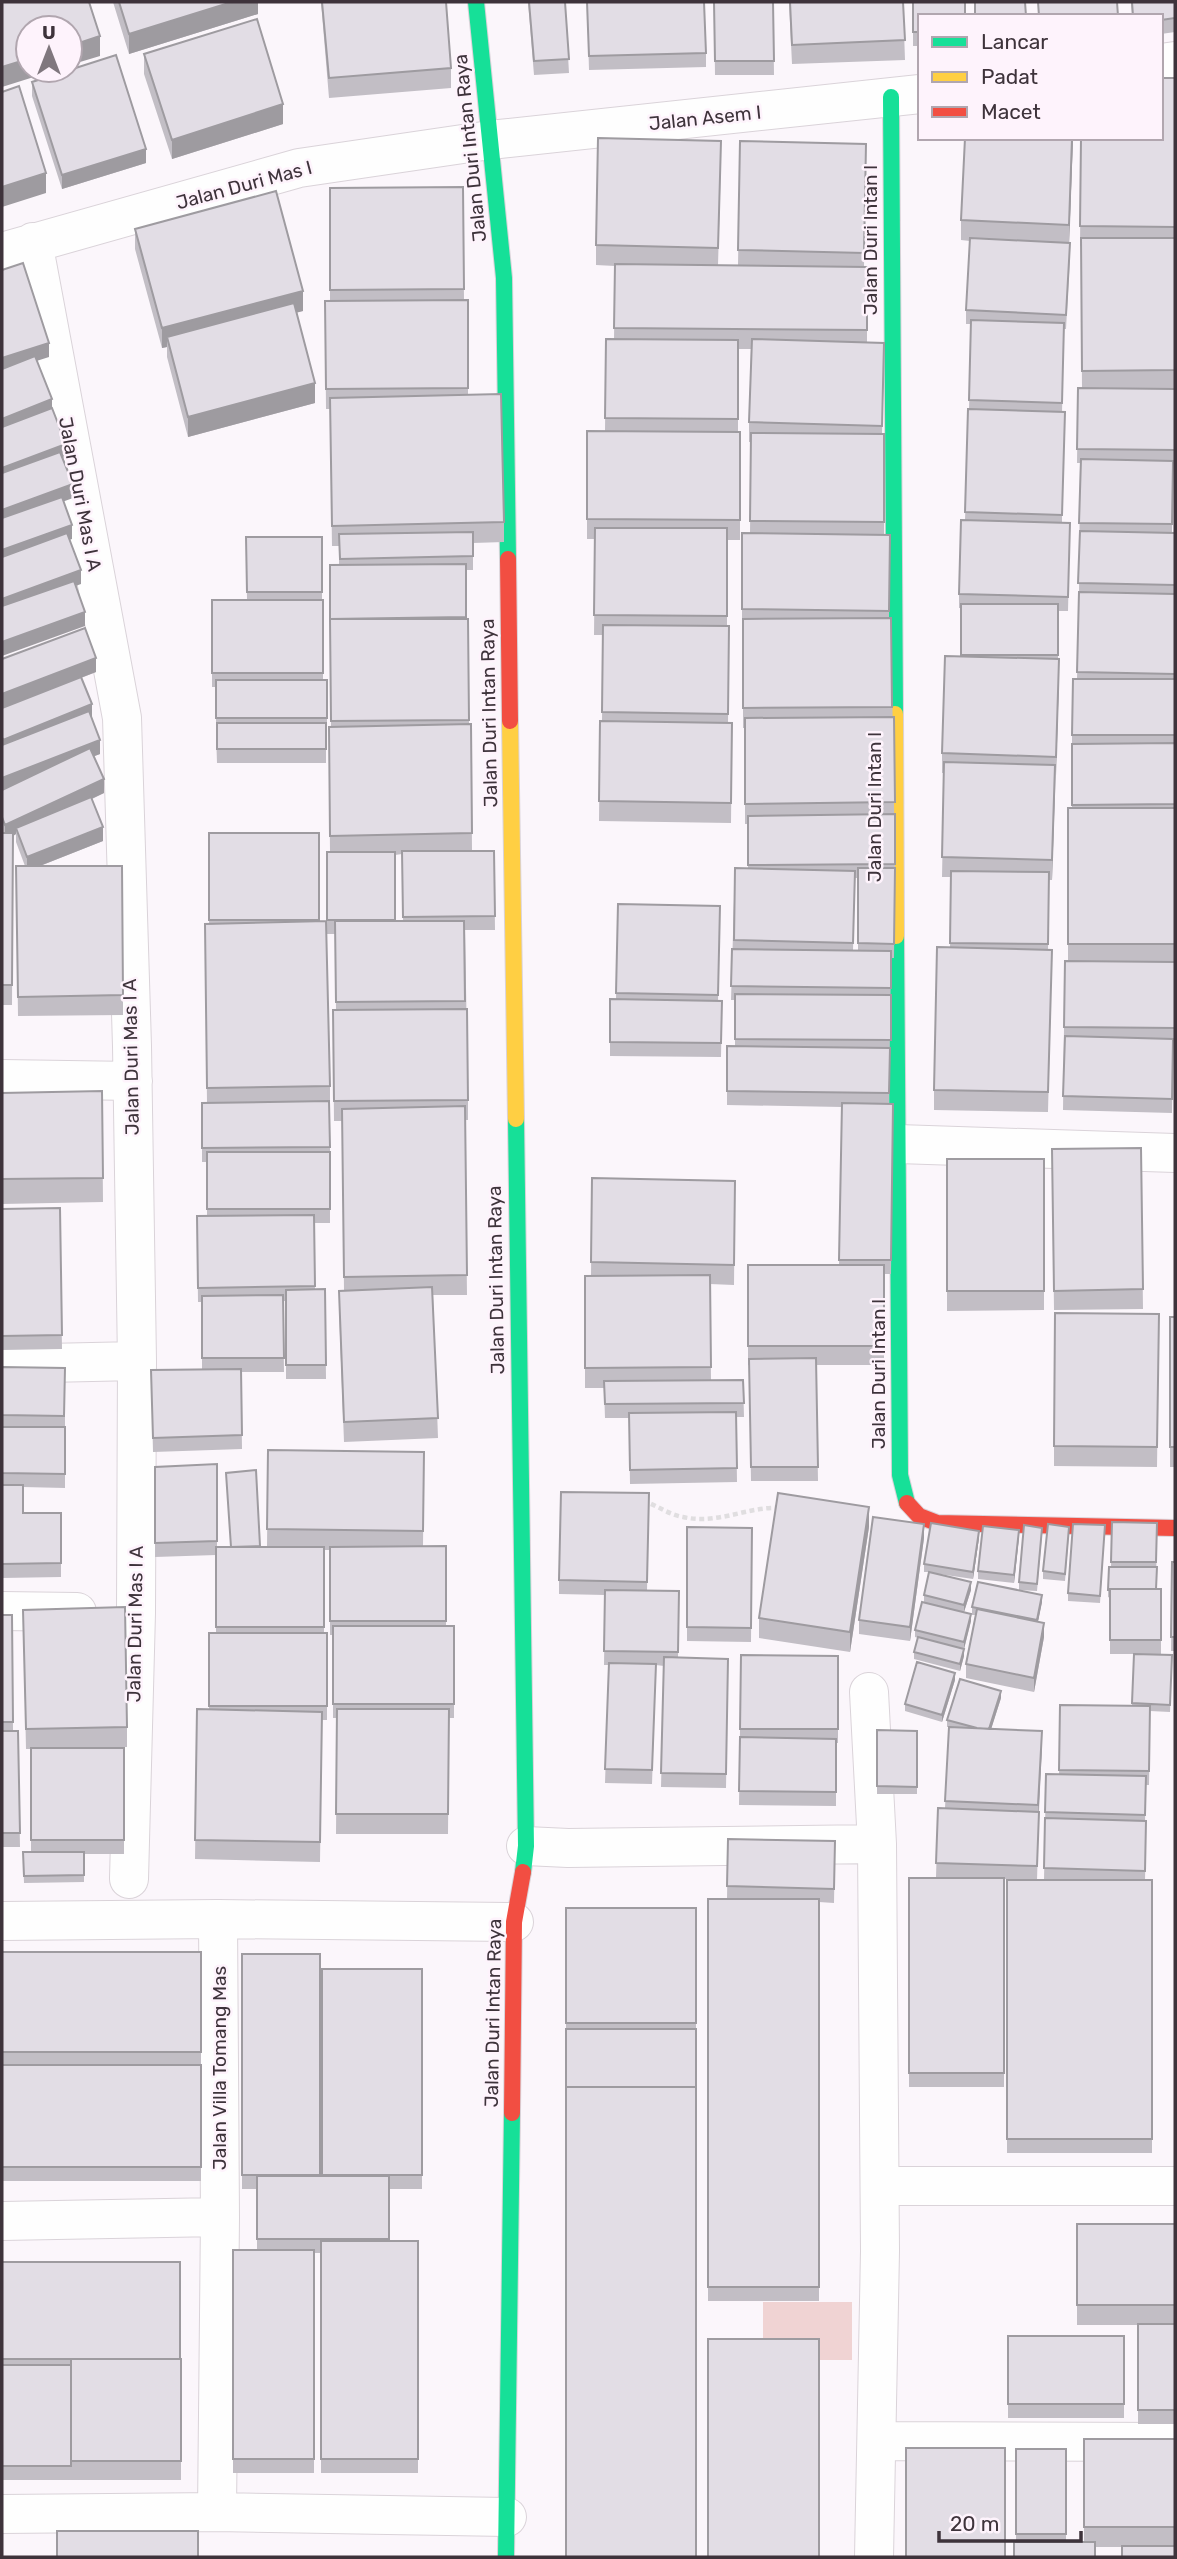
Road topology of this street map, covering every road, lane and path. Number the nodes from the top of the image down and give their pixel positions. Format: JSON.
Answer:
{"nodes":[{"id":1,"x":476,"y":2,"type":"edge"},
{"id":2,"x":906,"y":96,"type":"edge"},
{"id":3,"x":490,"y":140,"type":"junction"},
{"id":4,"x":17,"y":247,"type":"edge"},
{"id":5,"x":2,"y":1080,"type":"edge"},
{"id":6,"x":132,"y":1081,"type":"junction"},
{"id":7,"x":898,"y":1144,"type":"junction"},
{"id":8,"x":1175,"y":1153,"type":"edge"},
{"id":9,"x":137,"y":1362,"type":"junction"},
{"id":10,"x":2,"y":1364,"type":"edge"},
{"id":11,"x":641,"y":1500,"type":"edge"},
{"id":12,"x":784,"y":1508,"type":"edge"},
{"id":13,"x":1175,"y":1528,"type":"edge"},
{"id":14,"x":2,"y":1611,"type":"edge"},
{"id":15,"x":136,"y":1613,"type":"junction"},
{"id":16,"x":869,"y":1692,"type":"dead end"},
{"id":17,"x":877,"y":1844,"type":"junction"},
{"id":18,"x":526,"y":1846,"type":"junction"},
{"id":19,"x":129,"y":1879,"type":"dead end"},
{"id":20,"x":218,"y":1919,"type":"junction"},
{"id":21,"x":2,"y":1922,"type":"edge"},
{"id":22,"x":514,"y":1922,"type":"junction"},
{"id":23,"x":880,"y":2186,"type":"junction"},
{"id":24,"x":1175,"y":2186,"type":"edge"},
{"id":25,"x":220,"y":2217,"type":"junction"},
{"id":26,"x":2,"y":2221,"type":"edge"},
{"id":27,"x":877,"y":2441,"type":"junction"},
{"id":28,"x":1175,"y":2442,"type":"edge"},
{"id":29,"x":217,"y":2512,"type":"junction"},
{"id":30,"x":2,"y":2514,"type":"edge"},
{"id":31,"x":507,"y":2516,"type":"junction"},
{"id":32,"x":506,"y":2557,"type":"edge"},
{"id":33,"x":874,"y":2557,"type":"edge"}],
"edges":[{"from":1,"to":3,"type":"street","name":"Jalan Duri Intan Raya"},
{"from":2,"to":3,"type":"street","name":"Jalan Asem I"},
{"from":2,"to":7,"type":"street","name":"Jalan Duri Intan I"},
{"from":3,"to":4,"type":"street","name":"Jalan Duri Mas I"},
{"from":3,"to":18,"type":"street","name":"Jalan Duri Intan Raya"},
{"from":4,"to":6,"type":"street","name":"Jalan Duri Mas I A"},
{"from":5,"to":6,"type":"street"},
{"from":6,"to":9,"type":"street","name":"Jalan Duri Mas I A"},
{"from":7,"to":8,"type":"street"},
{"from":7,"to":13,"type":"street","name":"Jalan Duri Intan I"},
{"from":9,"to":10,"type":"street"},
{"from":9,"to":15,"type":"street","name":"Jalan Duri Mas I A"},
{"from":11,"to":12,"type":"path"},
{"from":14,"to":15,"type":"street"},
{"from":15,"to":19,"type":"street","name":"Jalan Duri Mas I A"},
{"from":16,"to":17,"type":"street"},
{"from":17,"to":18,"type":"street"},
{"from":17,"to":23,"type":"street"},
{"from":18,"to":22,"type":"street","name":"Jalan Duri Intan Raya"},
{"from":20,"to":21,"type":"street"},
{"from":20,"to":22,"type":"street"},
{"from":20,"to":25,"type":"street","name":"Jalan Villa Tomang Mas"},
{"from":22,"to":31,"type":"street","name":"Jalan Duri Intan Raya"},
{"from":23,"to":24,"type":"street"},
{"from":23,"to":27,"type":"street"},
{"from":25,"to":26,"type":"street"},
{"from":25,"to":29,"type":"street","name":"Jalan Villa Tomang Mas"},
{"from":27,"to":28,"type":"street"},
{"from":27,"to":33,"type":"street"},
{"from":29,"to":30,"type":"street"},
{"from":29,"to":31,"type":"street"},
{"from":31,"to":32,"type":"street","name":"Jalan Duri Intan Raya"}]}
